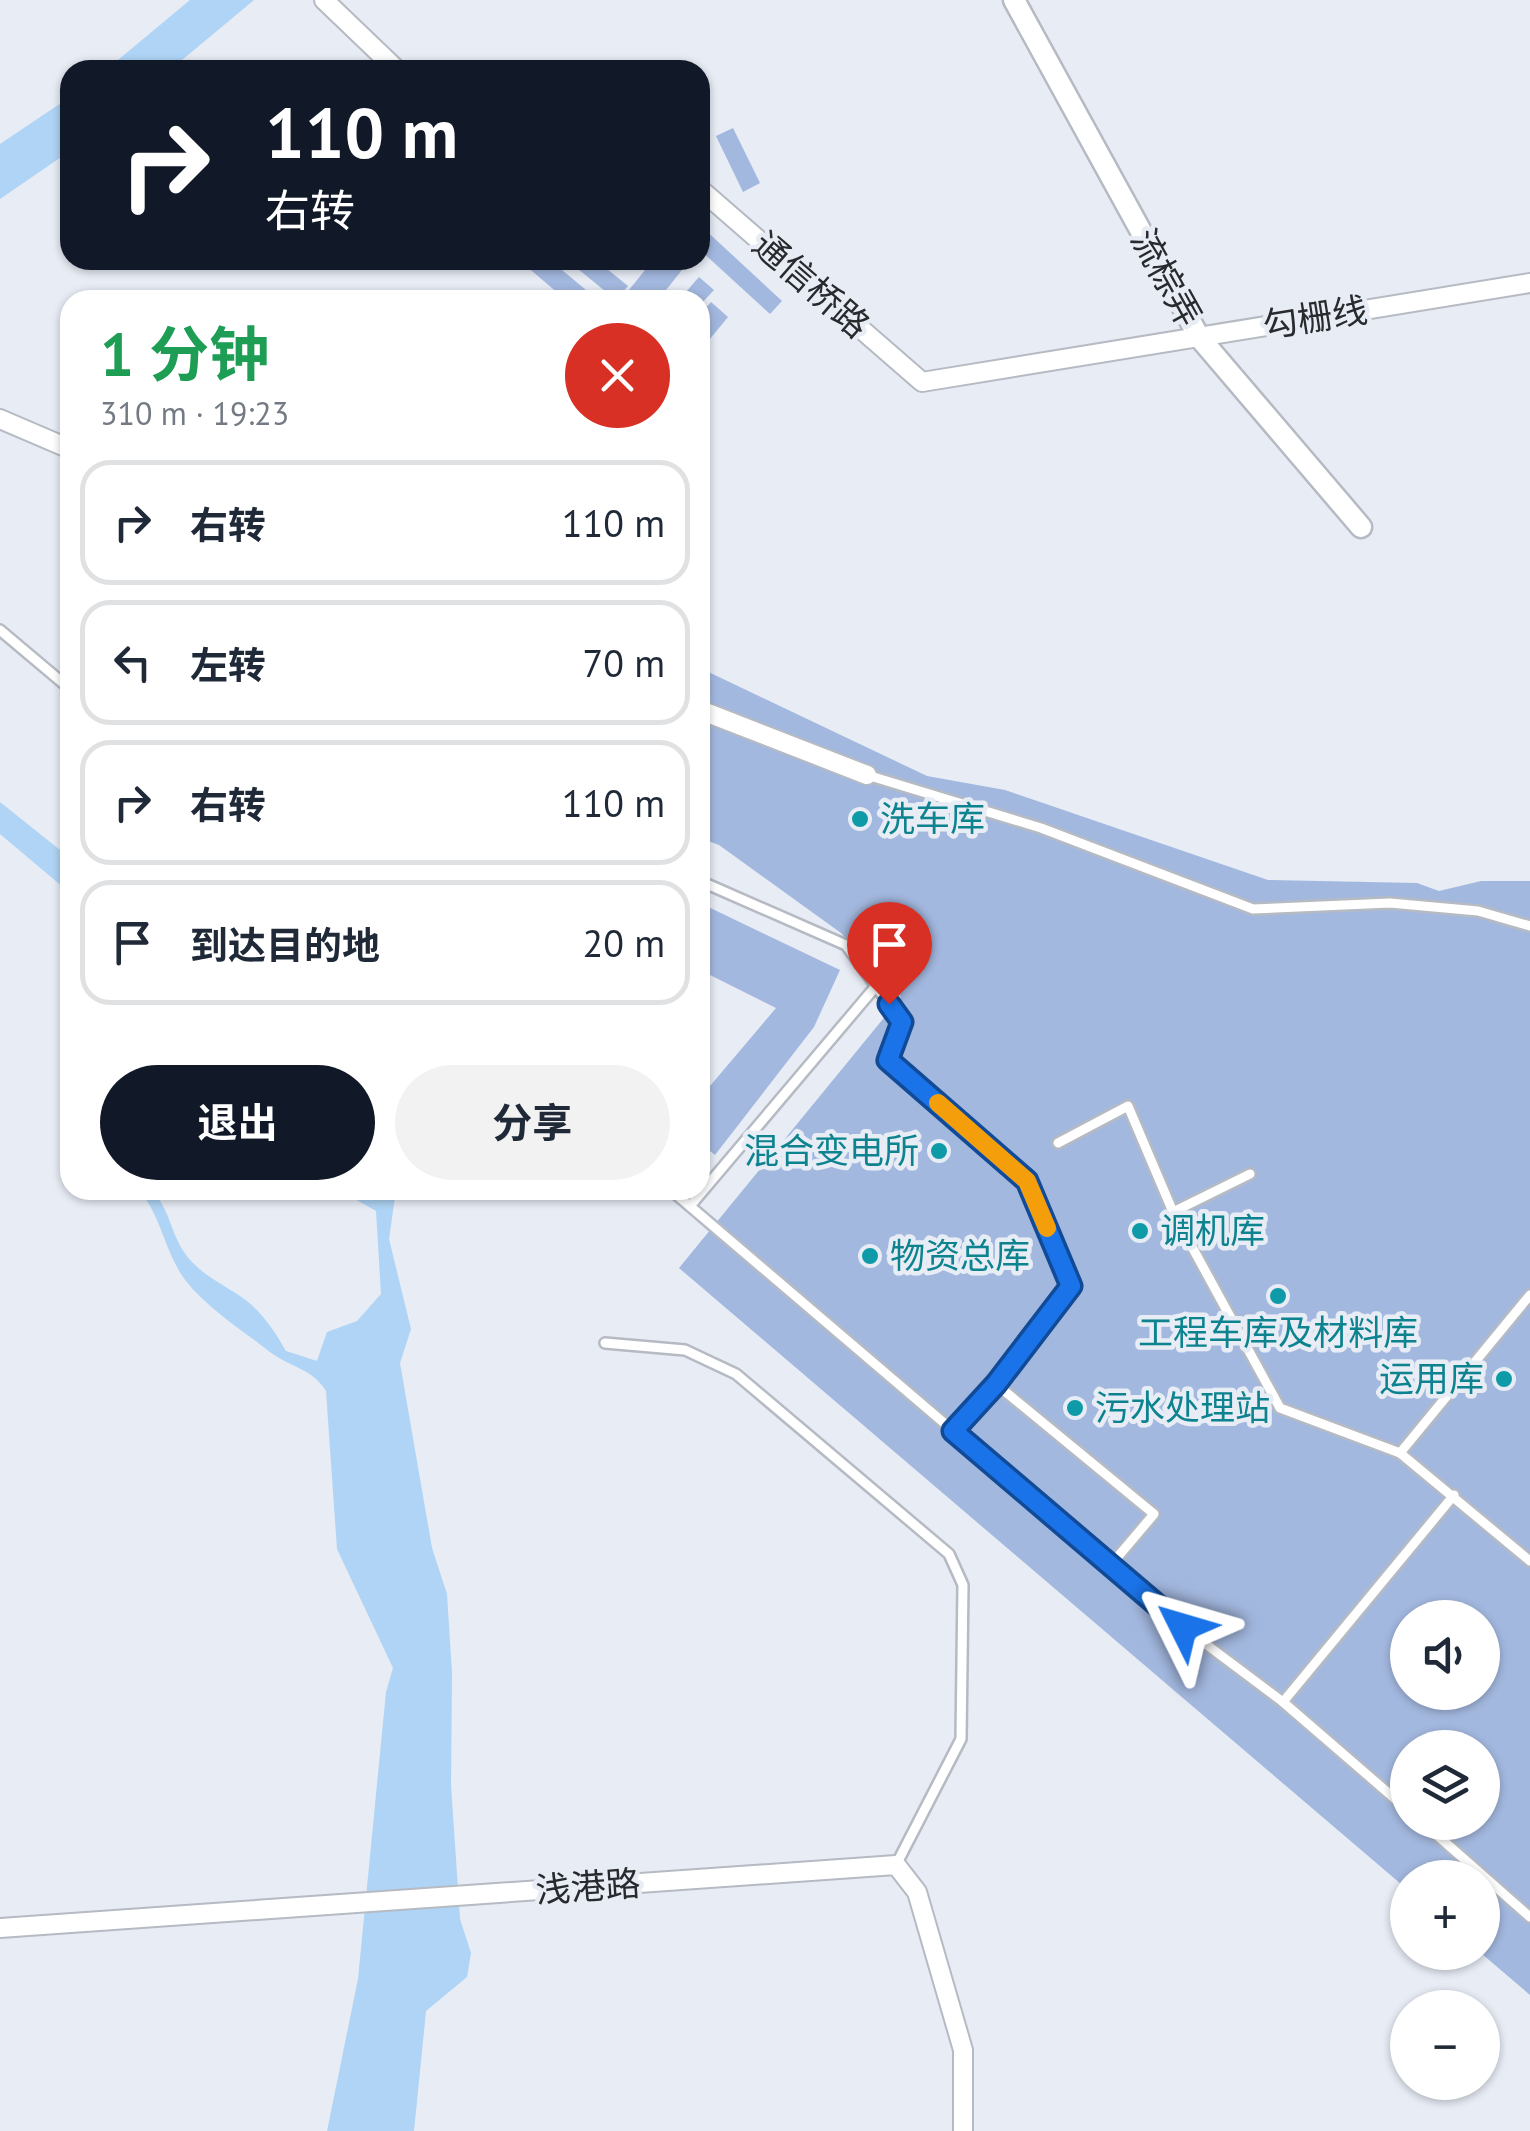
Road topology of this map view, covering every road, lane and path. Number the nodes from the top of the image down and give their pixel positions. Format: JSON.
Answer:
{"nodes":[{"id":1,"x":324,"y":0,"type":"edge"},
{"id":2,"x":1014,"y":0,"type":"edge"},
{"id":3,"x":386,"y":60,"type":"edge"},
{"id":4,"x":710,"y":198,"type":"edge"},
{"id":5,"x":1530,"y":283,"type":"edge"},
{"id":6,"x":1199,"y":338,"type":"junction"},
{"id":7,"x":922,"y":382,"type":"joint"},
{"id":8,"x":0,"y":419,"type":"edge"},
{"id":9,"x":60,"y":445,"type":"edge"},
{"id":10,"x":1361,"y":526,"type":"dead end"},
{"id":11,"x":0,"y":630,"type":"edge"},
{"id":12,"x":60,"y":681,"type":"edge"},
{"id":13,"x":710,"y":714,"type":"edge"},
{"id":14,"x":867,"y":775,"type":"joint"},
{"id":15,"x":710,"y":885,"type":"edge"},
{"id":16,"x":1530,"y":926,"type":"edge"},
{"id":17,"x":876,"y":986,"type":"junction"},
{"id":18,"x":1058,"y":1144,"type":"dead end"},
{"id":19,"x":1250,"y":1174,"type":"dead end"},
{"id":20,"x":710,"y":1182,"type":"edge"},
{"id":21,"x":683,"y":1200,"type":"edge"},
{"id":22,"x":695,"y":1200,"type":"edge"},
{"id":23,"x":690,"y":1206,"type":"junction"},
{"id":24,"x":1173,"y":1212,"type":"junction"},
{"id":25,"x":1530,"y":1295,"type":"edge"},
{"id":26,"x":605,"y":1343,"type":"dead end"},
{"id":27,"x":996,"y":1384,"type":"junction"},
{"id":28,"x":953,"y":1431,"type":"junction"},
{"id":29,"x":1400,"y":1453,"type":"junction"},
{"id":30,"x":1454,"y":1495,"type":"junction"},
{"id":31,"x":1530,"y":1560,"type":"edge"},
{"id":32,"x":1110,"y":1566,"type":"junction"},
{"id":33,"x":1283,"y":1702,"type":"junction"},
{"id":34,"x":1390,"y":1794,"type":"edge"},
{"id":35,"x":1443,"y":1840,"type":"edge"},
{"id":36,"x":896,"y":1865,"type":"junction"},
{"id":37,"x":1530,"y":1916,"type":"edge"},
{"id":38,"x":0,"y":1928,"type":"edge"},
{"id":39,"x":963,"y":2131,"type":"edge"}],
"edges":[{"from":1,"to":3,"type":"street"},
{"from":2,"to":6,"type":"street","name":"流棕弄"},
{"from":4,"to":7,"type":"street","name":"通信桥路"},
{"from":5,"to":6,"type":"street","name":"勾栅线"},
{"from":6,"to":7,"type":"street","name":"勾栅线"},
{"from":6,"to":10,"type":"street","name":"流棕弄"},
{"from":8,"to":9,"type":"street"},
{"from":11,"to":12,"type":"lane"},
{"from":13,"to":14,"type":"street"},
{"from":14,"to":16,"type":"lane"},
{"from":15,"to":17,"type":"lane"},
{"from":17,"to":20,"type":"lane"},
{"from":17,"to":27,"type":"lane"},
{"from":18,"to":24,"type":"lane"},
{"from":19,"to":24,"type":"lane"},
{"from":21,"to":23,"type":"lane"},
{"from":22,"to":23,"type":"lane"},
{"from":23,"to":28,"type":"lane"},
{"from":24,"to":29,"type":"lane"},
{"from":25,"to":29,"type":"lane"},
{"from":26,"to":36,"type":"lane"},
{"from":27,"to":28,"type":"lane"},
{"from":27,"to":32,"type":"lane"},
{"from":28,"to":32,"type":"lane"},
{"from":29,"to":30,"type":"lane"},
{"from":30,"to":31,"type":"lane"},
{"from":30,"to":33,"type":"lane"},
{"from":32,"to":33,"type":"lane"},
{"from":33,"to":34,"type":"lane"},
{"from":35,"to":37,"type":"lane"},
{"from":36,"to":38,"type":"street","name":"浅港路"},
{"from":36,"to":39,"type":"street"}]}
